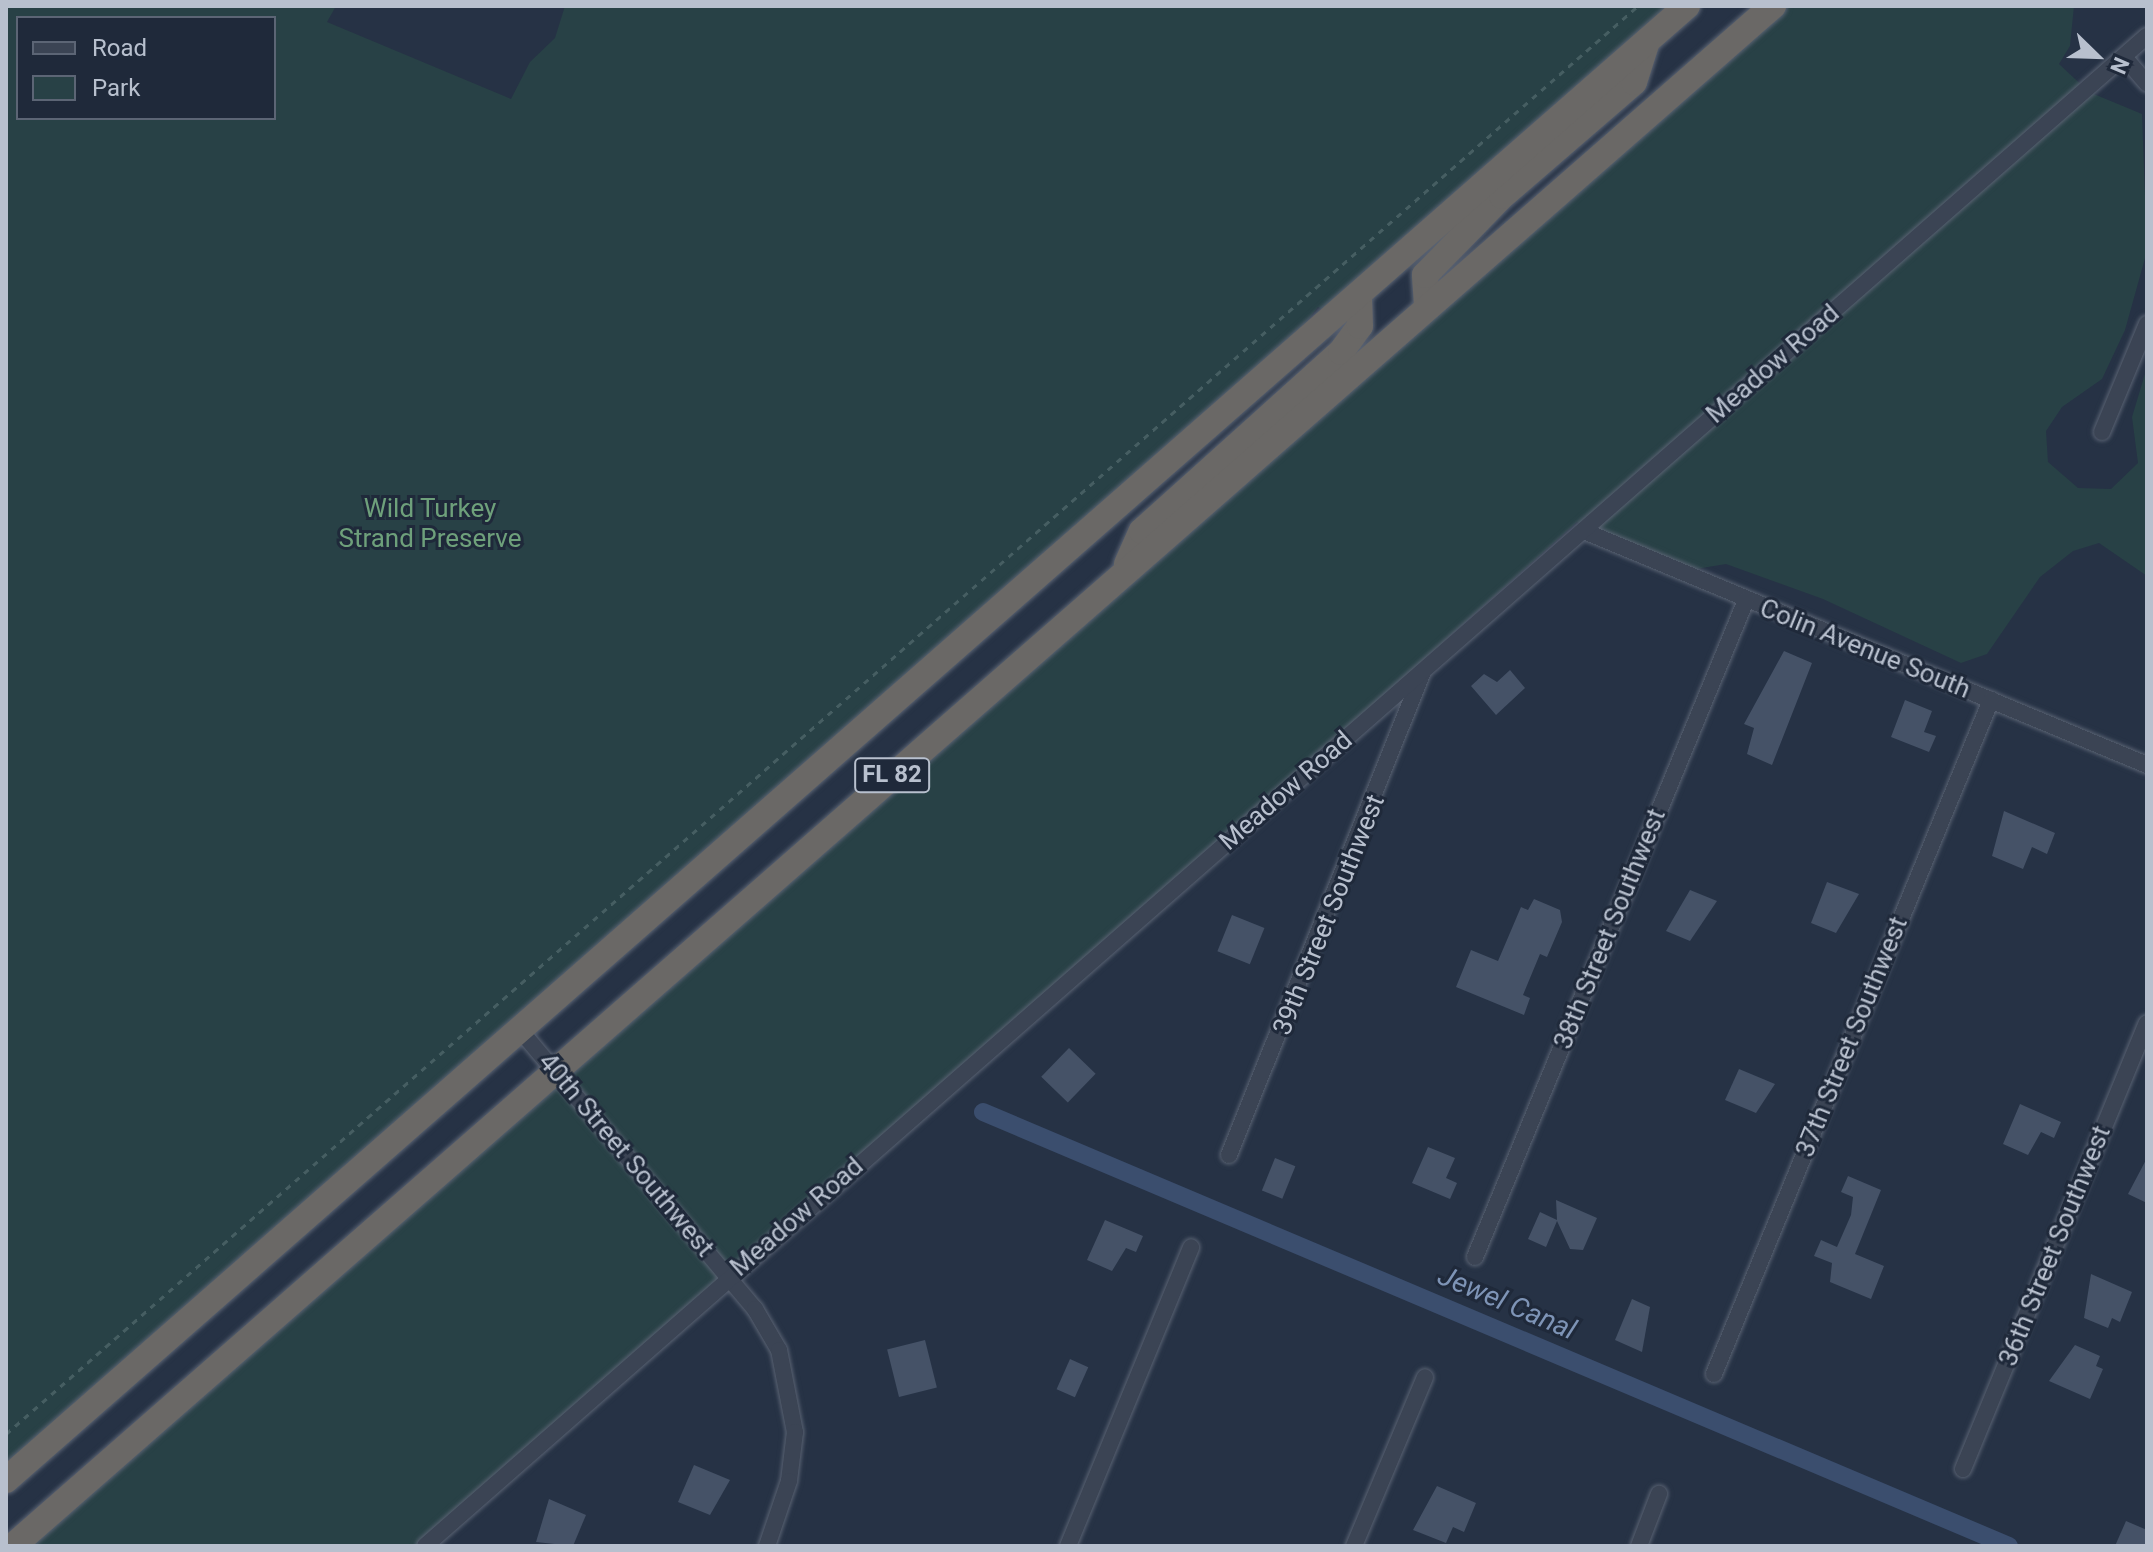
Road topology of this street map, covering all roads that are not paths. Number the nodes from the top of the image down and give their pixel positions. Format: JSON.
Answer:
{"nodes":[{"id":1,"x":1687,"y":6,"type":"edge"},
{"id":2,"x":1773,"y":6,"type":"edge"},
{"id":3,"x":2147,"y":36,"type":"edge"},
{"id":4,"x":1647,"y":41,"type":"junction"},
{"id":5,"x":2124,"y":57,"type":"junction"},
{"id":6,"x":2147,"y":83,"type":"edge"},
{"id":7,"x":1359,"y":294,"type":"junction"},
{"id":8,"x":1427,"y":305,"type":"junction"},
{"id":9,"x":2147,"y":324,"type":"edge"},
{"id":10,"x":2102,"y":432,"type":"dead end"},
{"id":11,"x":1584,"y":531,"type":"junction"},
{"id":12,"x":1122,"y":574,"type":"junction"},
{"id":13,"x":1746,"y":600,"type":"junction"},
{"id":14,"x":1422,"y":673,"type":"junction"},
{"id":15,"x":1991,"y":700,"type":"junction"},
{"id":16,"x":2147,"y":765,"type":"edge"},
{"id":17,"x":2147,"y":1023,"type":"edge"},
{"id":18,"x":520,"y":1030,"type":"junction"},
{"id":19,"x":555,"y":1071,"type":"junction"},
{"id":20,"x":1229,"y":1155,"type":"dead end"},
{"id":21,"x":1191,"y":1247,"type":"dead end"},
{"id":22,"x":1475,"y":1257,"type":"dead end"},
{"id":23,"x":729,"y":1277,"type":"junction"},
{"id":24,"x":1714,"y":1374,"type":"dead end"},
{"id":25,"x":1425,"y":1377,"type":"dead end"},
{"id":26,"x":1963,"y":1469,"type":"dead end"},
{"id":27,"x":6,"y":1480,"type":"edge"},
{"id":28,"x":1659,"y":1494,"type":"dead end"},
{"id":29,"x":13,"y":1546,"type":"edge"},
{"id":30,"x":425,"y":1546,"type":"edge"},
{"id":31,"x":767,"y":1546,"type":"edge"},
{"id":32,"x":1068,"y":1546,"type":"edge"},
{"id":33,"x":1354,"y":1546,"type":"edge"},
{"id":34,"x":1639,"y":1546,"type":"edge"}],
"edges":[{"from":1,"to":4,"type":"highway","number":"FL 82"},
{"from":2,"to":8,"type":"highway","number":"FL 82"},
{"from":3,"to":5,"type":"street","name":"Meadow Road"},
{"from":4,"to":7,"type":"highway","number":"FL 82"},
{"from":4,"to":8,"type":"highway"},
{"from":5,"to":6,"type":"street"},
{"from":5,"to":11,"type":"street","name":"Meadow Road"},
{"from":7,"to":12,"type":"highway"},
{"from":7,"to":18,"type":"highway","number":"FL 82"},
{"from":8,"to":12,"type":"highway","number":"FL 82"},
{"from":9,"to":10,"type":"street"},
{"from":11,"to":13,"type":"street","name":"Colin Avenue South"},
{"from":11,"to":14,"type":"street","name":"Meadow Road"},
{"from":12,"to":19,"type":"highway","number":"FL 82"},
{"from":13,"to":15,"type":"street","name":"Colin Avenue South"},
{"from":13,"to":22,"type":"street","name":"38th Street Southwest"},
{"from":14,"to":20,"type":"street","name":"39th Street Southwest"},
{"from":14,"to":23,"type":"street","name":"Meadow Road"},
{"from":15,"to":16,"type":"street","name":"Colin Avenue South"},
{"from":15,"to":24,"type":"street","name":"37th Street Southwest"},
{"from":17,"to":26,"type":"street","name":"36th Street Southwest"},
{"from":18,"to":19,"type":"street","name":"40th Street Southwest"},
{"from":18,"to":27,"type":"highway","number":"FL 82"},
{"from":19,"to":23,"type":"street","name":"40th Street Southwest"},
{"from":19,"to":29,"type":"highway","number":"FL 82"},
{"from":21,"to":32,"type":"street"},
{"from":23,"to":30,"type":"street","name":"Meadow Road"},
{"from":23,"to":31,"type":"street","name":"40th Street Southwest"},
{"from":25,"to":33,"type":"street"},
{"from":28,"to":34,"type":"street"}]}
